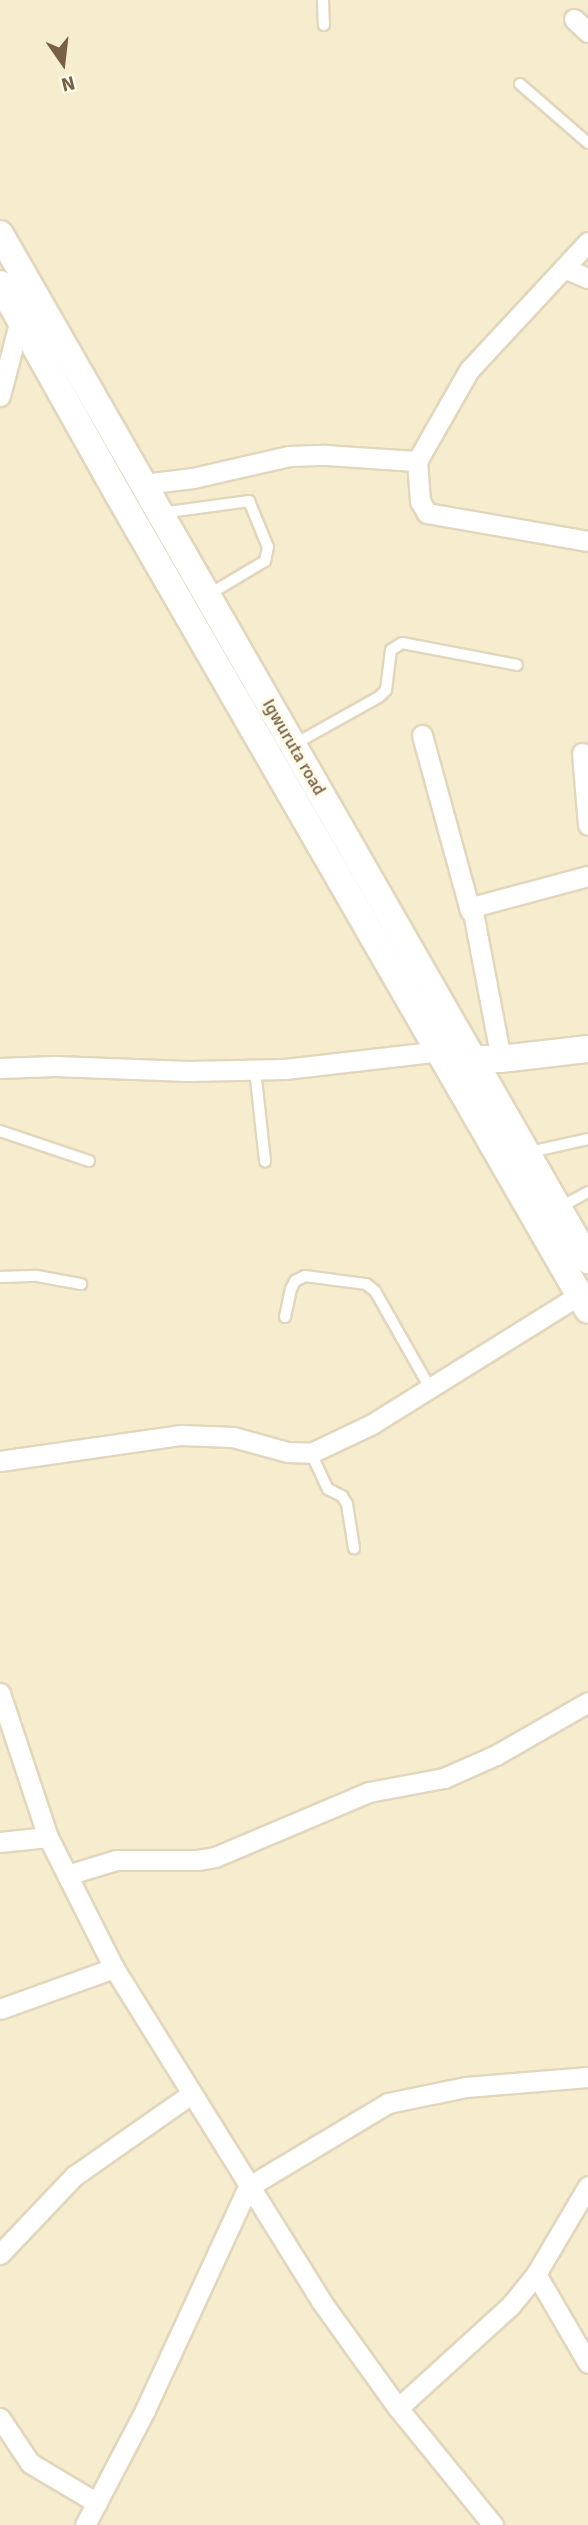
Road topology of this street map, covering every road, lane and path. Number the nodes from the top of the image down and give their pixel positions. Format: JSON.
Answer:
{"nodes":[{"id":1,"x":323,"y":0,"type":"edge"},
{"id":2,"x":324,"y":25,"type":"dead end"},
{"id":3,"x":520,"y":84,"type":"dead end"},
{"id":4,"x":588,"y":143,"type":"edge"},
{"id":5,"x":0,"y":234,"type":"edge"},
{"id":6,"x":588,"y":242,"type":"edge"},
{"id":7,"x":564,"y":268,"type":"junction"},
{"id":8,"x":588,"y":278,"type":"edge"},
{"id":9,"x":0,"y":284,"type":"edge"},
{"id":10,"x":20,"y":319,"type":"junction"},
{"id":11,"x":0,"y":396,"type":"edge"},
{"id":12,"x":417,"y":461,"type":"junction"},
{"id":13,"x":144,"y":484,"type":"junction"},
{"id":14,"x":161,"y":513,"type":"junction"},
{"id":15,"x":588,"y":541,"type":"edge"},
{"id":16,"x":208,"y":595,"type":"junction"},
{"id":17,"x":517,"y":665,"type":"dead end"},
{"id":18,"x":422,"y":735,"type":"dead end"},
{"id":19,"x":293,"y":745,"type":"junction"},
{"id":20,"x":582,"y":753,"type":"dead end"},
{"id":21,"x":588,"y":825,"type":"edge"},
{"id":22,"x":588,"y":876,"type":"edge"},
{"id":23,"x":470,"y":911,"type":"junction"},
{"id":24,"x":588,"y":1049,"type":"edge"},
{"id":25,"x":441,"y":1051,"type":"junction"},
{"id":26,"x":472,"y":1059,"type":"junction"},
{"id":27,"x":501,"y":1059,"type":"junction"},
{"id":28,"x":0,"y":1069,"type":"edge"},
{"id":29,"x":255,"y":1070,"type":"junction"},
{"id":30,"x":0,"y":1132,"type":"edge"},
{"id":31,"x":588,"y":1139,"type":"edge"},
{"id":32,"x":526,"y":1153,"type":"junction"},
{"id":33,"x":89,"y":1161,"type":"dead end"},
{"id":34,"x":265,"y":1161,"type":"dead end"},
{"id":35,"x":588,"y":1192,"type":"edge"},
{"id":36,"x":558,"y":1208,"type":"junction"},
{"id":37,"x":588,"y":1260,"type":"edge"},
{"id":38,"x":0,"y":1277,"type":"edge"},
{"id":39,"x":80,"y":1284,"type":"dead end"},
{"id":40,"x":584,"y":1302,"type":"edge"},
{"id":41,"x":285,"y":1317,"type":"dead end"},
{"id":42,"x":430,"y":1388,"type":"junction"},
{"id":43,"x":311,"y":1453,"type":"junction"},
{"id":44,"x":0,"y":1461,"type":"edge"},
{"id":45,"x":354,"y":1548,"type":"dead end"},
{"id":46,"x":1,"y":1699,"type":"edge"},
{"id":47,"x":588,"y":1702,"type":"edge"},
{"id":48,"x":48,"y":1837,"type":"junction"},
{"id":49,"x":0,"y":1842,"type":"edge"},
{"id":50,"x":67,"y":1875,"type":"junction"},
{"id":51,"x":114,"y":1968,"type":"junction"},
{"id":52,"x":0,"y":2009,"type":"edge"},
{"id":53,"x":588,"y":2077,"type":"edge"},
{"id":54,"x":191,"y":2094,"type":"junction"},
{"id":55,"x":588,"y":2186,"type":"edge"},
{"id":56,"x":248,"y":2187,"type":"junction"},
{"id":57,"x":0,"y":2254,"type":"edge"},
{"id":58,"x":536,"y":2274,"type":"junction"},
{"id":59,"x":588,"y":2363,"type":"edge"},
{"id":60,"x":398,"y":2408,"type":"junction"},
{"id":61,"x":0,"y":2418,"type":"edge"},
{"id":62,"x":92,"y":2518,"type":"edge"},
{"id":63,"x":485,"y":2522,"type":"edge"}],
"edges":[{"from":1,"to":2,"type":"lane"},
{"from":3,"to":4,"type":"lane"},
{"from":5,"to":13,"type":"main road","name":"Igwuruta road"},
{"from":6,"to":7,"type":"street"},
{"from":7,"to":8,"type":"street"},
{"from":7,"to":12,"type":"street"},
{"from":9,"to":10,"type":"main road","name":"Igwuruta road"},
{"from":10,"to":11,"type":"street"},
{"from":10,"to":25,"type":"main road","name":"Igwuruta road"},
{"from":12,"to":13,"type":"street"},
{"from":12,"to":15,"type":"street"},
{"from":13,"to":14,"type":"main road","name":"Igwuruta road"},
{"from":14,"to":16,"type":"main road","name":"Igwuruta road"},
{"from":14,"to":16,"type":"lane"},
{"from":16,"to":19,"type":"main road","name":"Igwuruta road"},
{"from":17,"to":19,"type":"lane"},
{"from":18,"to":23,"type":"street"},
{"from":19,"to":26,"type":"main road","name":"Igwuruta road"},
{"from":20,"to":21,"type":"street"},
{"from":22,"to":23,"type":"street"},
{"from":23,"to":27,"type":"street"},
{"from":24,"to":27,"type":"main road"},
{"from":25,"to":26,"type":"main road"},
{"from":25,"to":29,"type":"street"},
{"from":25,"to":40,"type":"main road","name":"Igwuruta road"},
{"from":26,"to":27,"type":"main road"},
{"from":26,"to":32,"type":"main road","name":"Igwuruta road"},
{"from":28,"to":29,"type":"street"},
{"from":29,"to":34,"type":"lane"},
{"from":30,"to":33,"type":"lane"},
{"from":31,"to":32,"type":"lane"},
{"from":32,"to":36,"type":"main road","name":"Igwuruta road"},
{"from":35,"to":36,"type":"lane"},
{"from":36,"to":37,"type":"main road","name":"Igwuruta road"},
{"from":38,"to":39,"type":"lane"},
{"from":40,"to":42,"type":"street"},
{"from":41,"to":42,"type":"lane"},
{"from":42,"to":43,"type":"street"},
{"from":43,"to":44,"type":"street"},
{"from":43,"to":45,"type":"lane"},
{"from":46,"to":48,"type":"street"},
{"from":47,"to":50,"type":"street"},
{"from":48,"to":49,"type":"street"},
{"from":48,"to":50,"type":"street"},
{"from":50,"to":51,"type":"street"},
{"from":51,"to":52,"type":"street"},
{"from":51,"to":54,"type":"street"},
{"from":53,"to":56,"type":"street"},
{"from":54,"to":56,"type":"street"},
{"from":54,"to":57,"type":"street"},
{"from":55,"to":58,"type":"street"},
{"from":56,"to":60,"type":"street"},
{"from":56,"to":62,"type":"street"},
{"from":58,"to":59,"type":"street"},
{"from":58,"to":60,"type":"street"},
{"from":60,"to":63,"type":"street"},
{"from":61,"to":62,"type":"street"}]}
